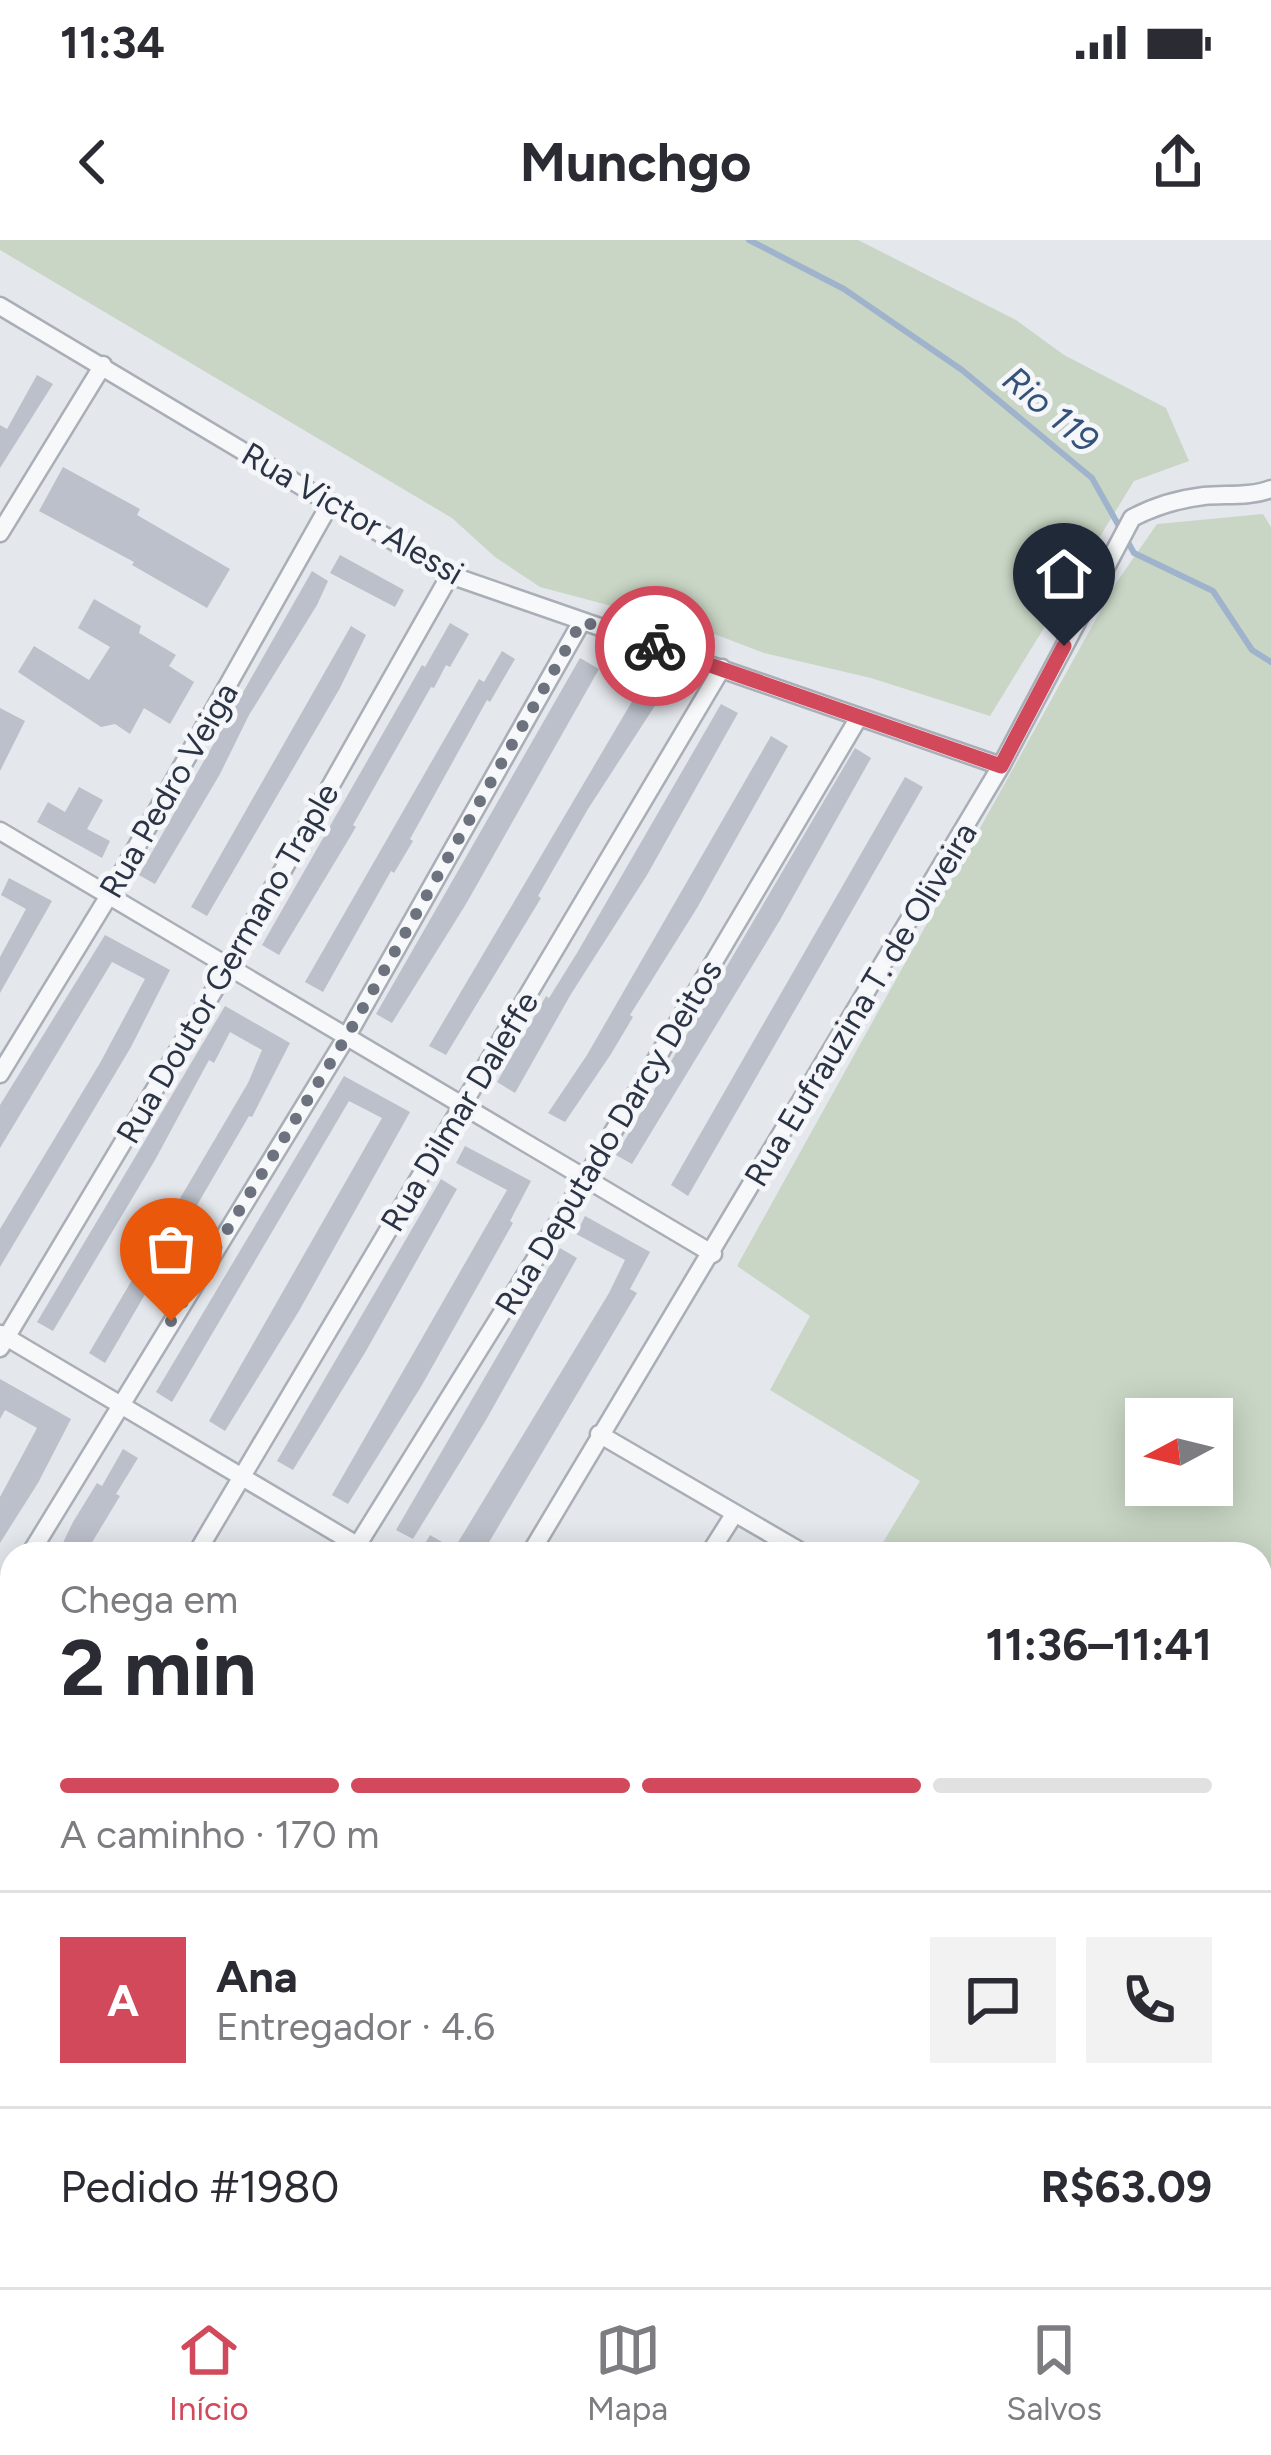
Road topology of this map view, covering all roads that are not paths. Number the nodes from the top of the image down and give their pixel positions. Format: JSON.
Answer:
{"nodes":[{"id":1,"x":0,"y":306,"type":"edge"},
{"id":2,"x":104,"y":365,"type":"junction"},
{"id":3,"x":1271,"y":489,"type":"edge"},
{"id":4,"x":331,"y":502,"type":"junction"},
{"id":5,"x":0,"y":532,"type":"edge"},
{"id":6,"x":450,"y":575,"type":"junction"},
{"id":7,"x":582,"y":621,"type":"junction"},
{"id":8,"x":722,"y":668,"type":"junction"},
{"id":9,"x":859,"y":717,"type":"junction"},
{"id":10,"x":1001,"y":766,"type":"junction"},
{"id":11,"x":0,"y":831,"type":"edge"},
{"id":12,"x":110,"y":894,"type":"junction"},
{"id":13,"x":228,"y":967,"type":"junction"},
{"id":14,"x":347,"y":1036,"type":"junction"},
{"id":15,"x":0,"y":1074,"type":"edge"},
{"id":16,"x":463,"y":1105,"type":"junction"},
{"id":17,"x":587,"y":1176,"type":"junction"},
{"id":18,"x":713,"y":1253,"type":"junction"},
{"id":19,"x":2,"y":1340,"type":"edge"},
{"id":20,"x":121,"y":1402,"type":"junction"},
{"id":21,"x":598,"y":1434,"type":"junction"},
{"id":22,"x":242,"y":1477,"type":"junction"},
{"id":23,"x":735,"y":1513,"type":"junction"},
{"id":24,"x":38,"y":1542,"type":"edge"},
{"id":25,"x":203,"y":1542,"type":"edge"},
{"id":26,"x":346,"y":1542,"type":"edge"},
{"id":27,"x":365,"y":1542,"type":"edge"},
{"id":28,"x":537,"y":1542,"type":"edge"},
{"id":29,"x":717,"y":1542,"type":"edge"},
{"id":30,"x":785,"y":1542,"type":"edge"}],
"edges":[{"from":1,"to":2,"type":"street","name":"Rua Victor Alessi"},
{"from":2,"to":4,"type":"street","name":"Rua Victor Alessi"},
{"from":2,"to":5,"type":"street"},
{"from":3,"to":10,"type":"street","name":"Rua Eufrauzina T. de Oliveira"},
{"from":4,"to":6,"type":"street","name":"Rua Victor Alessi"},
{"from":4,"to":12,"type":"street","name":"Rua Pedro Veiga"},
{"from":6,"to":7,"type":"street","name":"Rua Victor Alessi"},
{"from":6,"to":13,"type":"street","name":"Rua Doutor Germano Traple"},
{"from":7,"to":8,"type":"street","name":"Rua Victor Alessi"},
{"from":7,"to":14,"type":"street"},
{"from":8,"to":9,"type":"street","name":"Rua Victor Alessi"},
{"from":8,"to":16,"type":"street","name":"Rua Dilmar Daleffe"},
{"from":9,"to":10,"type":"street","name":"Rua Victor Alessi"},
{"from":9,"to":17,"type":"street","name":"Rua Deputado Darcy Deitos"},
{"from":10,"to":18,"type":"street","name":"Rua Eufrauzina T. de Oliveira"},
{"from":11,"to":12,"type":"street"},
{"from":12,"to":13,"type":"street"},
{"from":12,"to":15,"type":"street","name":"Rua Pedro Veiga"},
{"from":13,"to":14,"type":"street"},
{"from":13,"to":19,"type":"street","name":"Rua Doutor Germano Traple"},
{"from":14,"to":16,"type":"street"},
{"from":14,"to":20,"type":"street"},
{"from":16,"to":17,"type":"street"},
{"from":16,"to":22,"type":"street","name":"Rua Dilmar Daleffe"},
{"from":17,"to":18,"type":"street"},
{"from":17,"to":27,"type":"street","name":"Rua Deputado Darcy Deitos"},
{"from":18,"to":21,"type":"street","name":"Rua Eufrauzina T. de Oliveira"},
{"from":19,"to":20,"type":"street"},
{"from":20,"to":22,"type":"street"},
{"from":20,"to":24,"type":"street"},
{"from":21,"to":23,"type":"street"},
{"from":21,"to":28,"type":"street","name":"Rua Eufrauzina T. de Oliveira"},
{"from":22,"to":25,"type":"street","name":"Rua Dilmar Daleffe"},
{"from":22,"to":26,"type":"street"},
{"from":23,"to":29,"type":"street"},
{"from":23,"to":30,"type":"street"}]}
